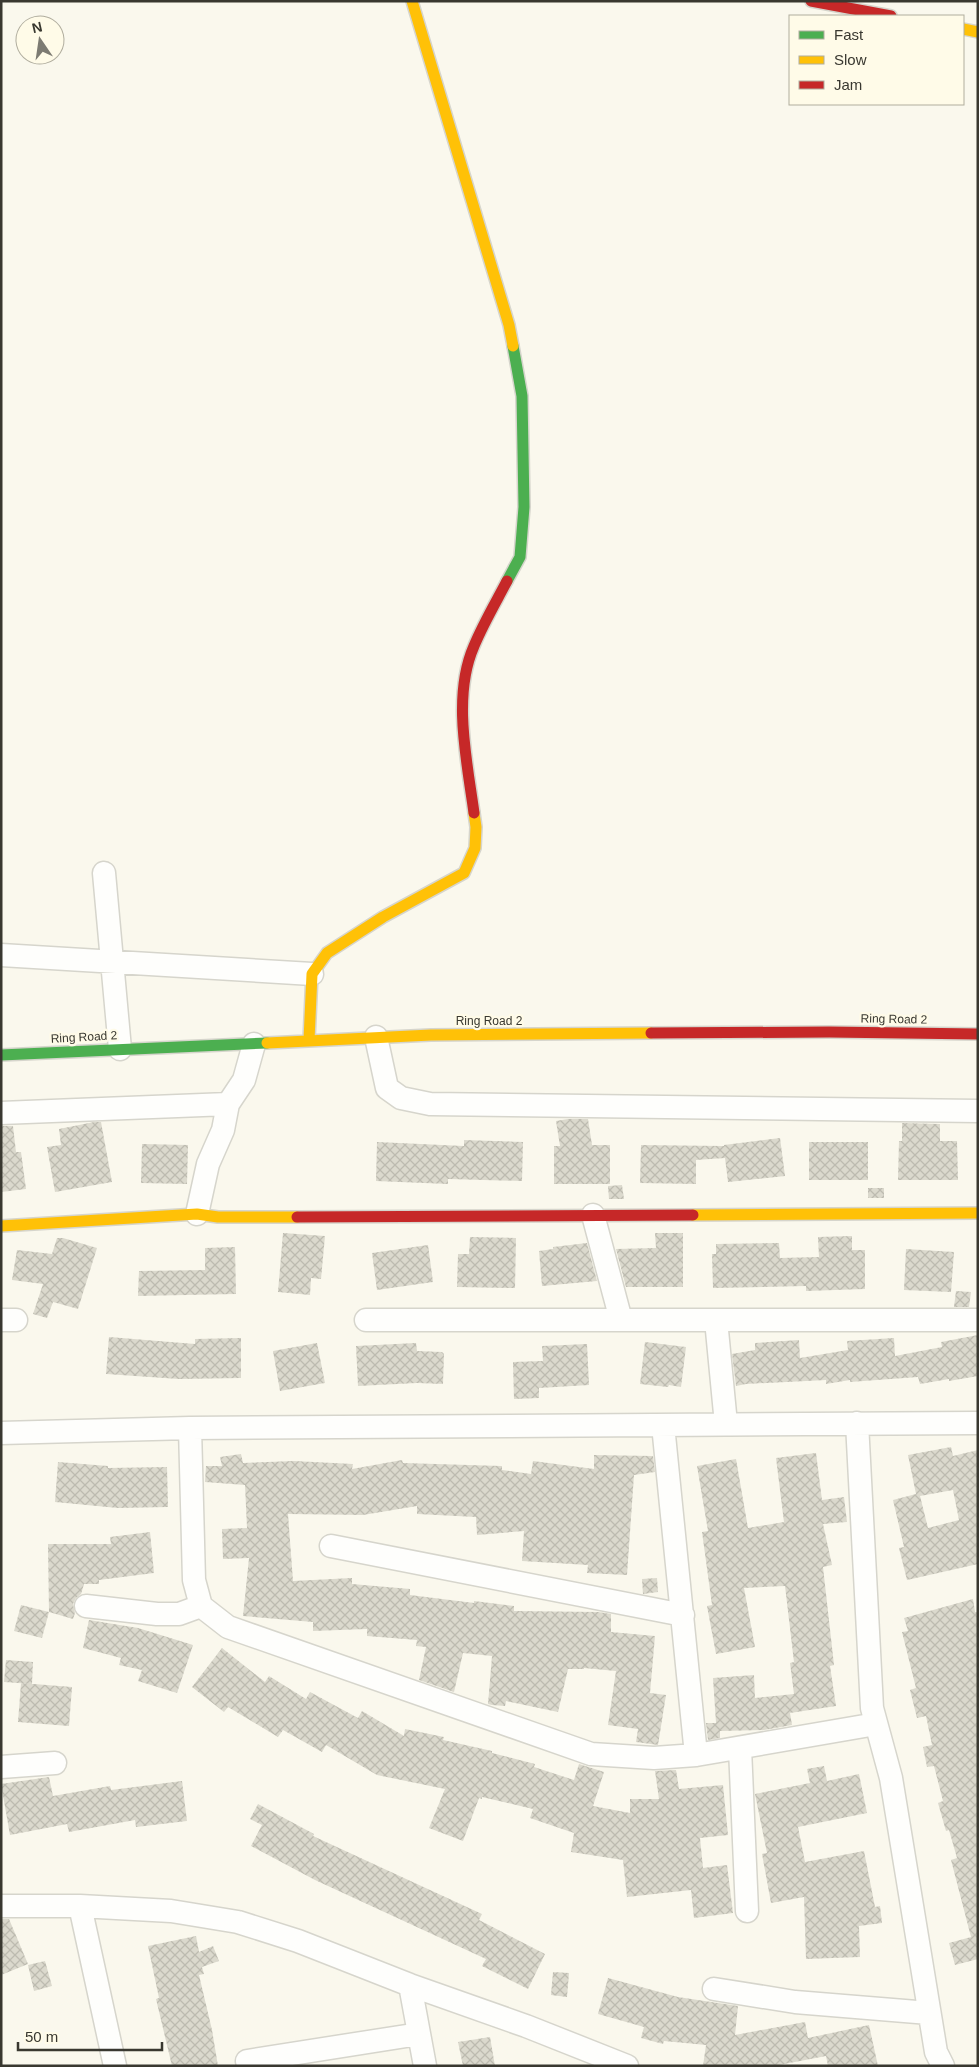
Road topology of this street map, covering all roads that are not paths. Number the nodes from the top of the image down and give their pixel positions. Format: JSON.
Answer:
{"nodes":[{"id":1,"x":412,"y":1,"type":"edge"},
{"id":2,"x":811,"y":1,"type":"edge"},
{"id":3,"x":887,"y":15,"type":"edge"},
{"id":4,"x":964,"y":29,"type":"edge"},
{"id":5,"x":978,"y":32,"type":"edge"},
{"id":6,"x":104,"y":874,"type":"dead end"},
{"id":7,"x":1,"y":955,"type":"edge"},
{"id":8,"x":113,"y":962,"type":"junction"},
{"id":9,"x":312,"y":974,"type":"junction"},
{"id":10,"x":978,"y":1034,"type":"edge"},
{"id":11,"x":376,"y":1037,"type":"junction"},
{"id":12,"x":309,"y":1040,"type":"junction"},
{"id":13,"x":254,"y":1044,"type":"junction"},
{"id":14,"x":120,"y":1049,"type":"junction"},
{"id":15,"x":1,"y":1055,"type":"edge"},
{"id":16,"x":228,"y":1104,"type":"junction"},
{"id":17,"x":978,"y":1111,"type":"edge"},
{"id":18,"x":1,"y":1113,"type":"edge"},
{"id":19,"x":978,"y":1213,"type":"edge"},
{"id":20,"x":197,"y":1214,"type":"junction"},
{"id":21,"x":594,"y":1215,"type":"junction"},
{"id":22,"x":1,"y":1226,"type":"edge"},
{"id":23,"x":366,"y":1320,"type":"dead end"},
{"id":24,"x":621,"y":1320,"type":"junction"},
{"id":25,"x":716,"y":1320,"type":"junction"},
{"id":26,"x":978,"y":1320,"type":"edge"},
{"id":27,"x":978,"y":1423,"type":"edge"},
{"id":28,"x":726,"y":1424,"type":"junction"},
{"id":29,"x":857,"y":1424,"type":"junction"},
{"id":30,"x":663,"y":1425,"type":"junction"},
{"id":31,"x":190,"y":1428,"type":"junction"},
{"id":32,"x":1,"y":1433,"type":"edge"},
{"id":33,"x":331,"y":1546,"type":"dead end"},
{"id":34,"x":86,"y":1606,"type":"dead end"},
{"id":35,"x":201,"y":1606,"type":"junction"},
{"id":36,"x":683,"y":1615,"type":"junction"},
{"id":37,"x":876,"y":1724,"type":"junction"},
{"id":38,"x":740,"y":1748,"type":"junction"},
{"id":39,"x":696,"y":1756,"type":"junction"},
{"id":40,"x":54,"y":1763,"type":"dead end"},
{"id":41,"x":1,"y":1767,"type":"edge"},
{"id":42,"x":1,"y":1906,"type":"edge"},
{"id":43,"x":80,"y":1906,"type":"junction"},
{"id":44,"x":747,"y":1911,"type":"dead end"},
{"id":45,"x":410,"y":1985,"type":"junction"},
{"id":46,"x":714,"y":1989,"type":"dead end"},
{"id":47,"x":929,"y":2013,"type":"junction"},
{"id":48,"x":419,"y":2034,"type":"junction"},
{"id":49,"x":246,"y":2061,"type":"dead end"},
{"id":50,"x":115,"y":2066,"type":"edge"},
{"id":51,"x":424,"y":2066,"type":"edge"},
{"id":52,"x":626,"y":2066,"type":"edge"},
{"id":53,"x":942,"y":2066,"type":"edge"}],
"edges":[{"from":1,"to":9,"type":"street"},
{"from":2,"to":3,"type":"street"},
{"from":4,"to":5,"type":"street"},
{"from":6,"to":8,"type":"street"},
{"from":7,"to":8,"type":"street"},
{"from":8,"to":9,"type":"street"},
{"from":8,"to":14,"type":"street"},
{"from":9,"to":12,"type":"street"},
{"from":10,"to":11,"type":"street","name":"Ring Road 2"},
{"from":11,"to":12,"type":"street","name":"Ring Road 2"},
{"from":11,"to":17,"type":"street"},
{"from":12,"to":13,"type":"street","name":"Ring Road 2"},
{"from":13,"to":14,"type":"street","name":"Ring Road 2"},
{"from":13,"to":16,"type":"street"},
{"from":14,"to":15,"type":"street","name":"Ring Road 2"},
{"from":16,"to":18,"type":"street"},
{"from":16,"to":20,"type":"street"},
{"from":19,"to":21,"type":"street"},
{"from":20,"to":21,"type":"street"},
{"from":20,"to":22,"type":"street"},
{"from":21,"to":24,"type":"street"},
{"from":23,"to":24,"type":"street"},
{"from":24,"to":25,"type":"street"},
{"from":25,"to":26,"type":"street"},
{"from":25,"to":28,"type":"street"},
{"from":27,"to":29,"type":"street"},
{"from":28,"to":29,"type":"street"},
{"from":28,"to":30,"type":"street"},
{"from":29,"to":37,"type":"street"},
{"from":30,"to":31,"type":"street"},
{"from":30,"to":36,"type":"street"},
{"from":31,"to":32,"type":"street"},
{"from":31,"to":35,"type":"street"},
{"from":33,"to":36,"type":"street"},
{"from":34,"to":35,"type":"street"},
{"from":35,"to":39,"type":"street"},
{"from":36,"to":39,"type":"street"},
{"from":37,"to":38,"type":"street"},
{"from":37,"to":47,"type":"street"},
{"from":38,"to":39,"type":"street"},
{"from":38,"to":44,"type":"street"},
{"from":40,"to":41,"type":"street"},
{"from":42,"to":43,"type":"street"},
{"from":43,"to":45,"type":"street"},
{"from":43,"to":50,"type":"street"},
{"from":45,"to":48,"type":"street"},
{"from":45,"to":52,"type":"street"},
{"from":46,"to":47,"type":"street"},
{"from":47,"to":53,"type":"street"},
{"from":48,"to":49,"type":"street"},
{"from":48,"to":51,"type":"street"}]}
